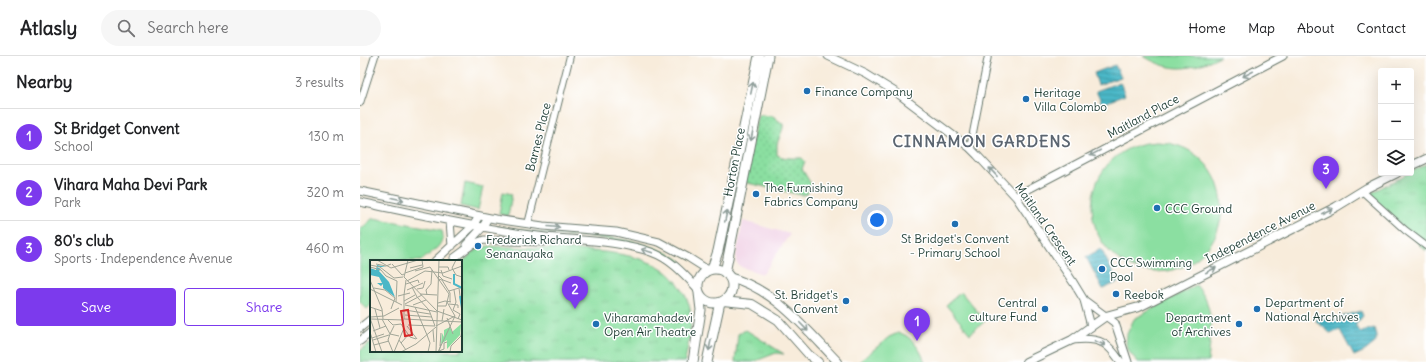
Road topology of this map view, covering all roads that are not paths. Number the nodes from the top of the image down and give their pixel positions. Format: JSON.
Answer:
{"nodes":[{"id":1,"x":375,"y":56,"type":"edge"},
{"id":2,"x":570,"y":56,"type":"edge"},
{"id":3,"x":759,"y":56,"type":"edge"},
{"id":4,"x":768,"y":56,"type":"edge"},
{"id":5,"x":828,"y":56,"type":"edge"},
{"id":6,"x":988,"y":56,"type":"edge"},
{"id":7,"x":1283,"y":56,"type":"edge"},
{"id":8,"x":360,"y":103,"type":"edge"},
{"id":9,"x":970,"y":148,"type":"junction"},
{"id":10,"x":1426,"y":159,"type":"edge"},
{"id":11,"x":1414,"y":165,"type":"edge"},
{"id":12,"x":1391,"y":176,"type":"edge"},
{"id":13,"x":360,"y":191,"type":"edge"},
{"id":14,"x":1362,"y":191,"type":"junction"},
{"id":15,"x":1016,"y":197,"type":"junction"},
{"id":16,"x":360,"y":202,"type":"edge"},
{"id":17,"x":479,"y":216,"type":"junction"},
{"id":18,"x":488,"y":218,"type":"junction"},
{"id":19,"x":450,"y":222,"type":"junction"},
{"id":20,"x":528,"y":224,"type":"junction"},
{"id":21,"x":473,"y":226,"type":"junction"},
{"id":22,"x":482,"y":228,"type":"junction"},
{"id":23,"x":559,"y":239,"type":"junction"},
{"id":24,"x":452,"y":246,"type":"junction"},
{"id":25,"x":1426,"y":246,"type":"edge"},
{"id":26,"x":452,"y":259,"type":"edge"},
{"id":27,"x":436,"y":260,"type":"edge"},
{"id":28,"x":710,"y":270,"type":"junction"},
{"id":29,"x":727,"y":275,"type":"junction"},
{"id":30,"x":699,"y":291,"type":"junction"},
{"id":31,"x":1084,"y":300,"type":"junction"},
{"id":32,"x":722,"y":302,"type":"junction"},
{"id":33,"x":1106,"y":316,"type":"junction"},
{"id":34,"x":370,"y":320,"type":"edge"},
{"id":35,"x":1091,"y":326,"type":"junction"},
{"id":36,"x":360,"y":328,"type":"edge"},
{"id":37,"x":370,"y":333,"type":"edge"},
{"id":38,"x":1072,"y":340,"type":"junction"},
{"id":39,"x":360,"y":341,"type":"edge"},
{"id":40,"x":693,"y":362,"type":"edge"},
{"id":41,"x":707,"y":362,"type":"edge"},
{"id":42,"x":818,"y":362,"type":"edge"},
{"id":43,"x":838,"y":362,"type":"edge"},
{"id":44,"x":1026,"y":362,"type":"edge"},
{"id":45,"x":1121,"y":362,"type":"edge"},
{"id":46,"x":1128,"y":362,"type":"edge"}],
"edges":[{"from":1,"to":8,"type":"street"},
{"from":2,"to":20,"type":"street","name":"Barnes Place"},
{"from":28,"to":3,"type":"highway","name":"Horton Place","one_way":true},
{"from":4,"to":29,"type":"highway","name":"Horton Place","one_way":true},
{"from":5,"to":9,"type":"main road","name":"Maitland Crescent"},
{"from":6,"to":9,"type":"street"},
{"from":7,"to":15,"type":"main road","name":"Maitland Place","one_way":true},
{"from":15,"to":9,"type":"main road","name":"Maitland Crescent","one_way":true},
{"from":10,"to":11,"type":"main road"},
{"from":12,"to":14,"type":"main road","name":"Independence Avenue"},
{"from":13,"to":17,"type":"main road","one_way":true},
{"from":14,"to":25,"type":"street"},
{"from":33,"to":14,"type":"main road","name":"Independence Avenue","one_way":true},
{"from":15,"to":31,"type":"main road","name":"Maitland Crescent"},
{"from":16,"to":19,"type":"main road"},
{"from":17,"to":18,"type":"main road"},
{"from":17,"to":21,"type":"main road"},
{"from":18,"to":20,"type":"main road"},
{"from":18,"to":22,"type":"main road"},
{"from":19,"to":21,"type":"main road"},
{"from":19,"to":24,"type":"main road"},
{"from":20,"to":28,"type":"main road","one_way":true},
{"from":21,"to":22,"type":"main road"},
{"from":21,"to":24,"type":"main road"},
{"from":22,"to":23,"type":"main road"},
{"from":22,"to":26,"type":"main road"},
{"from":23,"to":26,"type":"main road"},
{"from":30,"to":23,"type":"main road","one_way":true},
{"from":24,"to":27,"type":"main road"},
{"from":28,"to":29,"type":"highway"},
{"from":28,"to":30,"type":"highway"},
{"from":29,"to":32,"type":"highway"},
{"from":29,"to":43,"type":"main road","one_way":true},
{"from":30,"to":32,"type":"highway"},
{"from":30,"to":40,"type":"highway"},
{"from":31,"to":33,"type":"main road","name":"Maitland Crescent"},
{"from":31,"to":35,"type":"main road","name":"Maitland Crescent"},
{"from":32,"to":41,"type":"highway","one_way":true},
{"from":32,"to":42,"type":"main road"},
{"from":33,"to":35,"type":"main road","name":"Independence Avenue"},
{"from":33,"to":46,"type":"main road","name":"Maitland Crescent"},
{"from":34,"to":36,"type":"main road"},
{"from":35,"to":38,"type":"main road","name":"Independence Avenue"},
{"from":37,"to":39,"type":"main road"},
{"from":38,"to":44,"type":"main road","name":"Independence Avenue"},
{"from":38,"to":45,"type":"main road","one_way":true}]}
